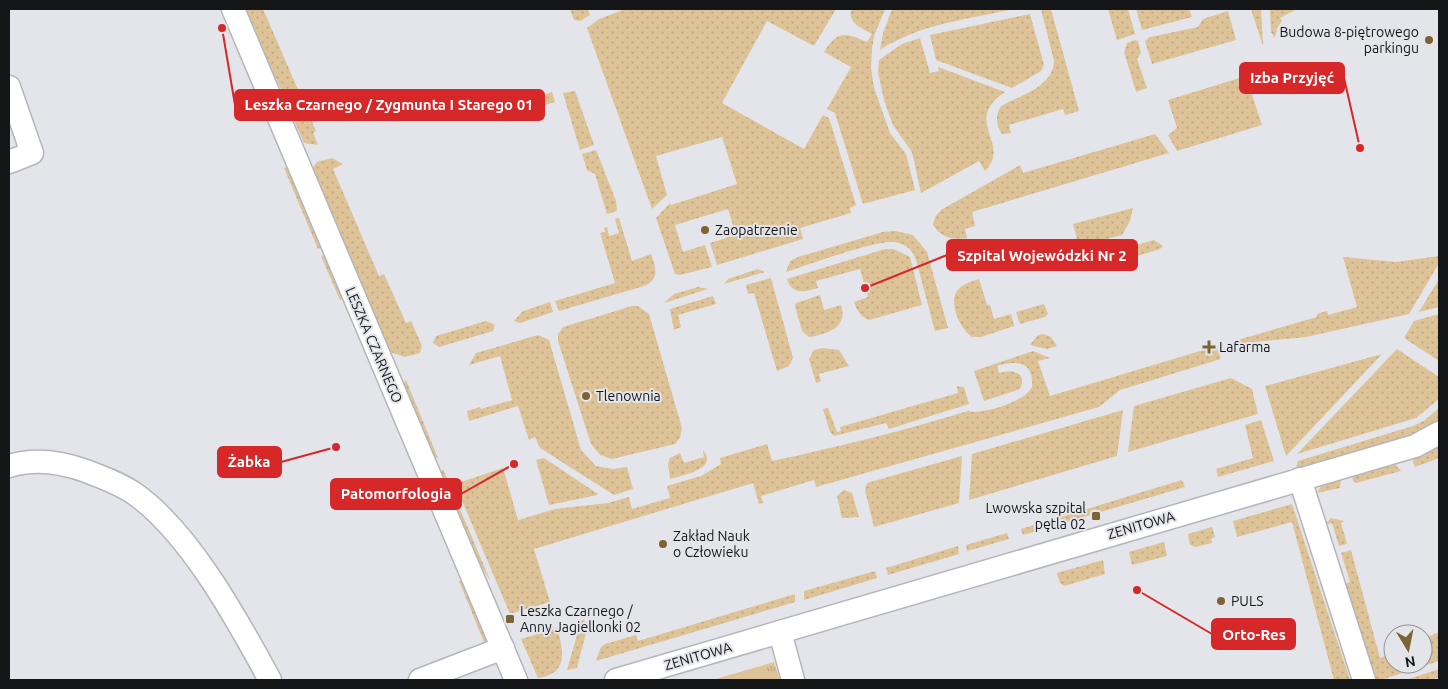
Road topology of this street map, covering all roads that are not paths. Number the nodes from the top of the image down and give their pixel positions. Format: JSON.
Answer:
{"nodes":[{"id":1,"x":233,"y":9,"type":"edge"},
{"id":2,"x":9,"y":87,"type":"edge"},
{"id":3,"x":9,"y":162,"type":"edge"},
{"id":4,"x":1439,"y":433,"type":"edge"},
{"id":5,"x":9,"y":466,"type":"edge"},
{"id":6,"x":1300,"y":479,"type":"junction"},
{"id":7,"x":780,"y":632,"type":"junction"},
{"id":8,"x":503,"y":648,"type":"junction"},
{"id":9,"x":270,"y":680,"type":"edge"},
{"id":10,"x":420,"y":680,"type":"edge"},
{"id":11,"x":516,"y":680,"type":"edge"},
{"id":12,"x":616,"y":680,"type":"edge"},
{"id":13,"x":793,"y":680,"type":"edge"},
{"id":14,"x":1364,"y":680,"type":"edge"}],
"edges":[{"from":1,"to":8,"type":"street","name":"LESZKA CZARNEGO"},
{"from":2,"to":3,"type":"street"},
{"from":4,"to":6,"type":"street","name":"ZENITOWA"},
{"from":5,"to":9,"type":"street"},
{"from":6,"to":7,"type":"street","name":"ZENITOWA"},
{"from":6,"to":14,"type":"street"},
{"from":7,"to":12,"type":"street","name":"ZENITOWA"},
{"from":7,"to":13,"type":"street"},
{"from":8,"to":10,"type":"street"},
{"from":8,"to":11,"type":"street","name":"LESZKA CZARNEGO"}]}
